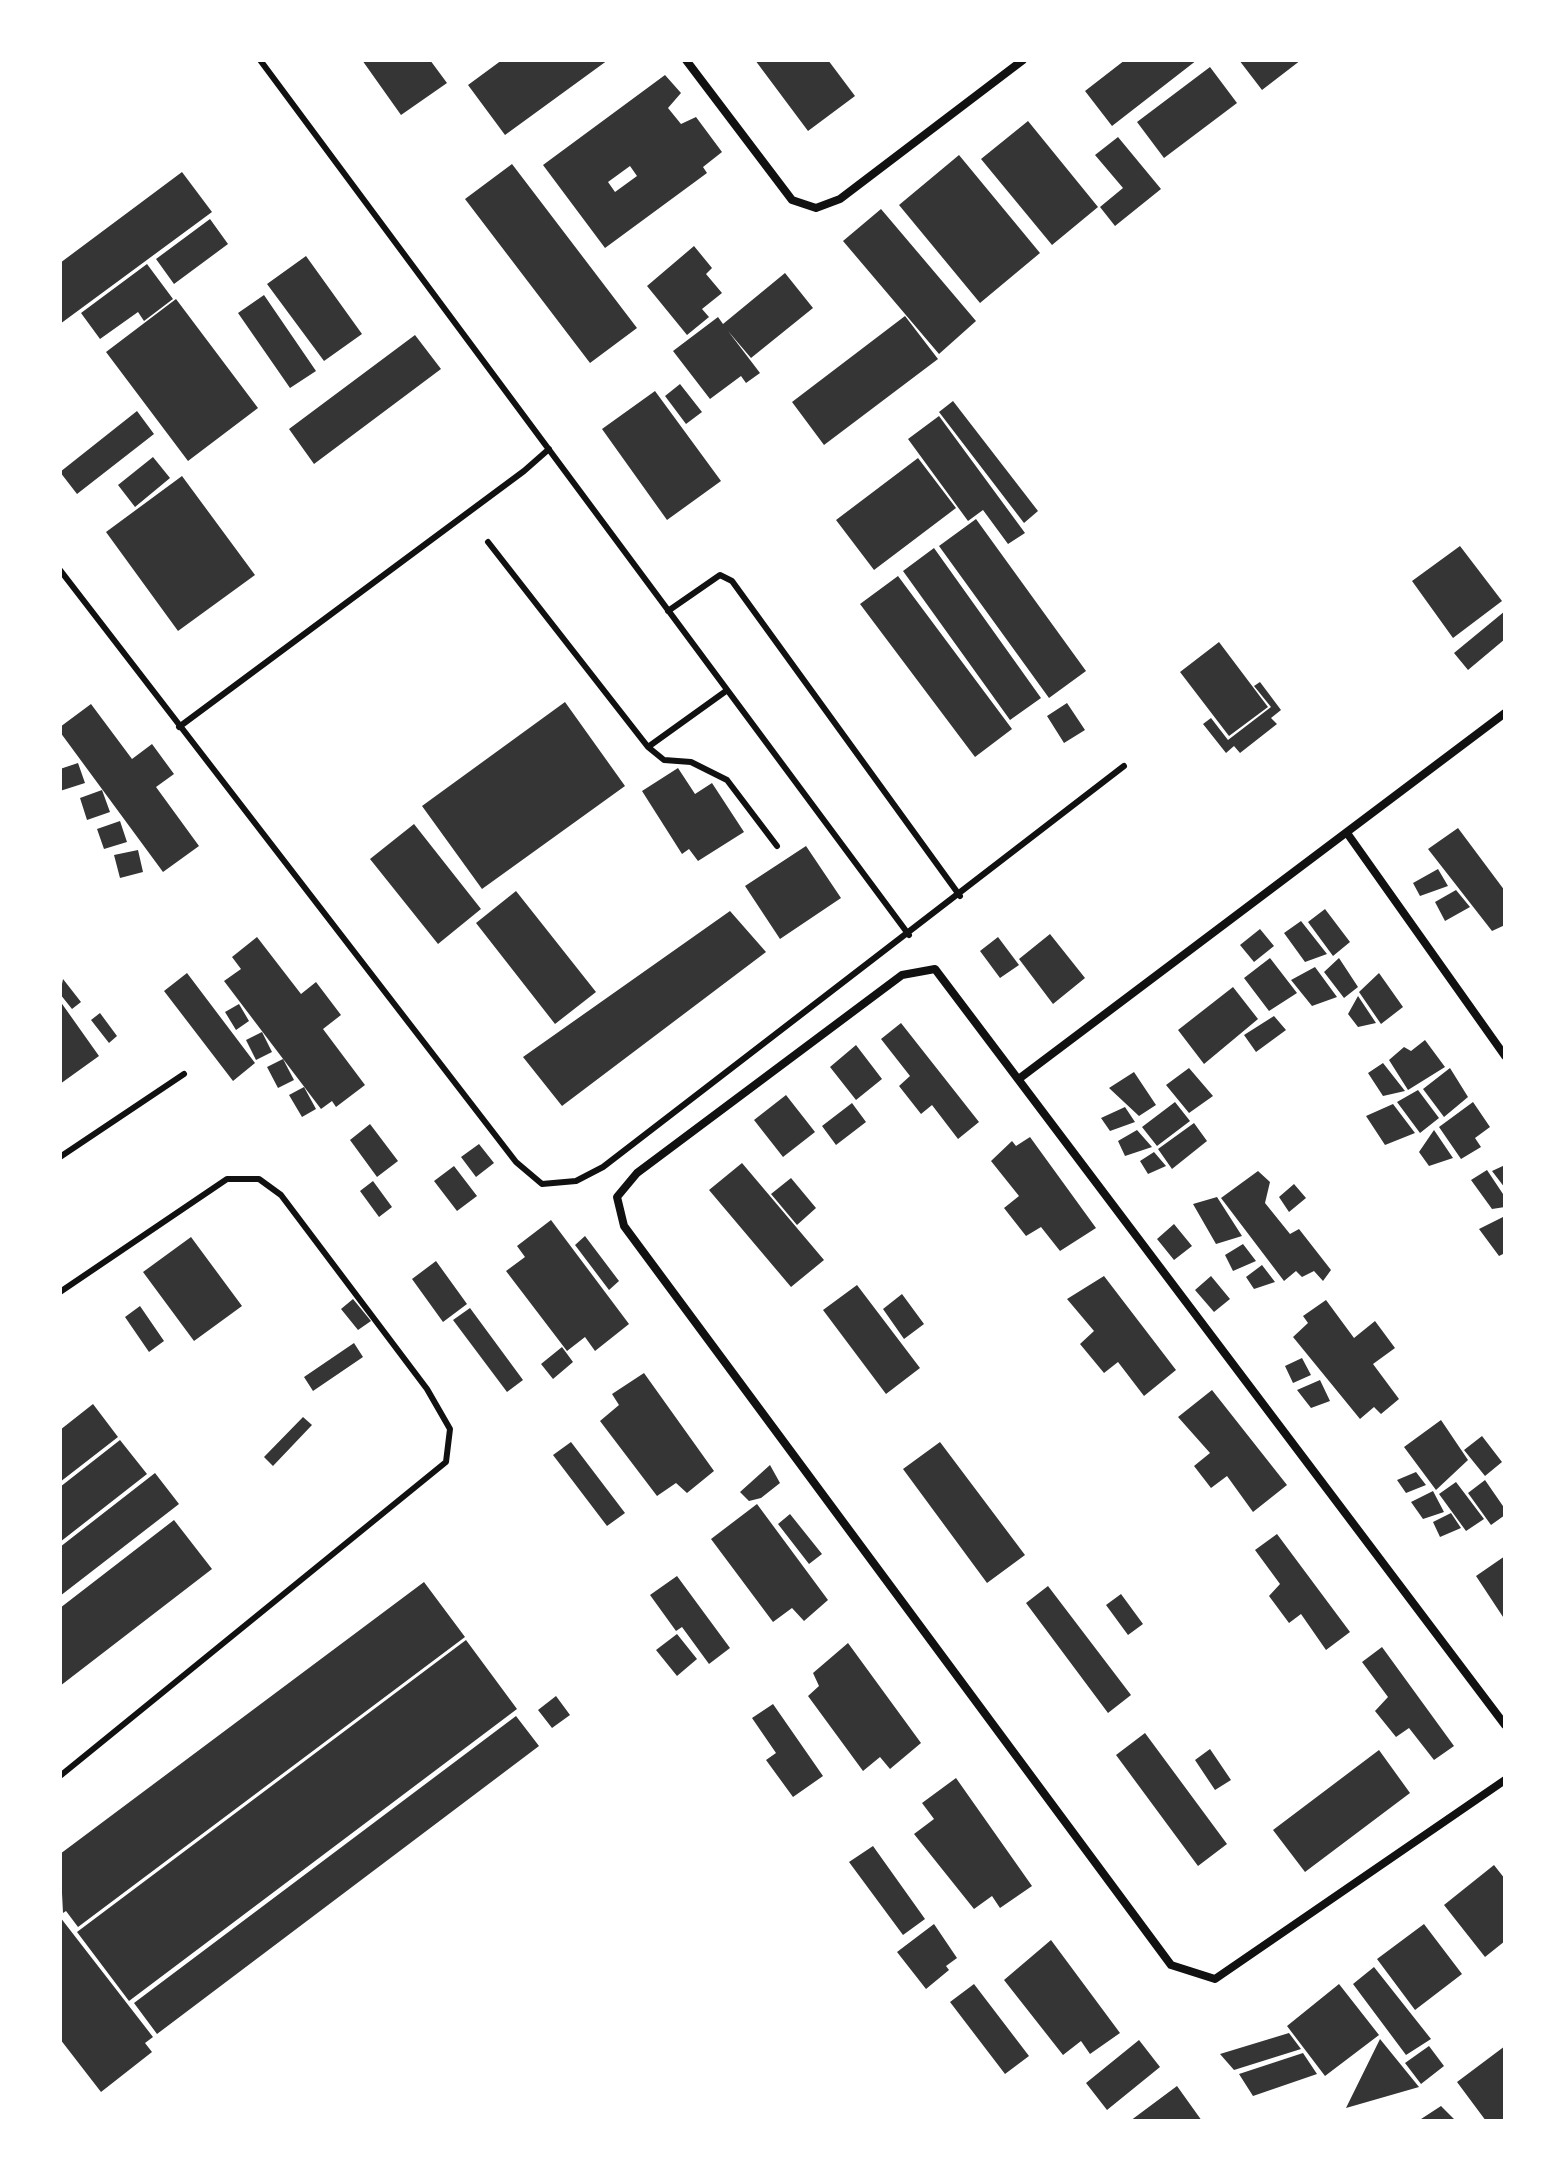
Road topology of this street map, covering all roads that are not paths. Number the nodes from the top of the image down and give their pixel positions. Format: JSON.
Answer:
{"nodes":[{"id":1,"x":260,"y":60,"type":"edge"},
{"id":2,"x":686,"y":60,"type":"edge"},
{"id":3,"x":1023,"y":60,"type":"edge"},
{"id":4,"x":549,"y":449,"type":"junction"},
{"id":5,"x":488,"y":542,"type":"dead end"},
{"id":6,"x":60,"y":570,"type":"edge"},
{"id":7,"x":668,"y":611,"type":"junction"},
{"id":8,"x":726,"y":691,"type":"junction"},
{"id":9,"x":1505,"y":713,"type":"edge"},
{"id":10,"x":179,"y":727,"type":"junction"},
{"id":11,"x":648,"y":747,"type":"junction"},
{"id":12,"x":1124,"y":766,"type":"dead end"},
{"id":13,"x":1347,"y":833,"type":"junction"},
{"id":14,"x":777,"y":846,"type":"dead end"},
{"id":15,"x":960,"y":896,"type":"junction"},
{"id":16,"x":909,"y":935,"type":"junction"},
{"id":17,"x":1505,"y":1056,"type":"edge"},
{"id":18,"x":184,"y":1074,"type":"dead end"},
{"id":19,"x":1020,"y":1078,"type":"junction"},
{"id":20,"x":60,"y":1157,"type":"edge"},
{"id":21,"x":60,"y":1292,"type":"edge"},
{"id":22,"x":1505,"y":1725,"type":"edge"},
{"id":23,"x":60,"y":1776,"type":"edge"},
{"id":24,"x":1505,"y":1780,"type":"edge"}],
"edges":[{"from":1,"to":4,"type":"lane"},
{"from":2,"to":3,"type":"street"},
{"from":4,"to":7,"type":"lane"},
{"from":4,"to":10,"type":"lane"},
{"from":5,"to":11,"type":"lane"},
{"from":6,"to":10,"type":"lane"},
{"from":7,"to":8,"type":"lane"},
{"from":7,"to":15,"type":"lane"},
{"from":8,"to":11,"type":"lane"},
{"from":8,"to":16,"type":"lane"},
{"from":9,"to":13,"type":"street"},
{"from":10,"to":16,"type":"lane"},
{"from":11,"to":14,"type":"lane"},
{"from":12,"to":15,"type":"lane"},
{"from":13,"to":17,"type":"street"},
{"from":13,"to":19,"type":"street"},
{"from":15,"to":16,"type":"lane"},
{"from":18,"to":20,"type":"lane"},
{"from":19,"to":22,"type":"street"},
{"from":19,"to":24,"type":"street"},
{"from":21,"to":23,"type":"lane"}]}
